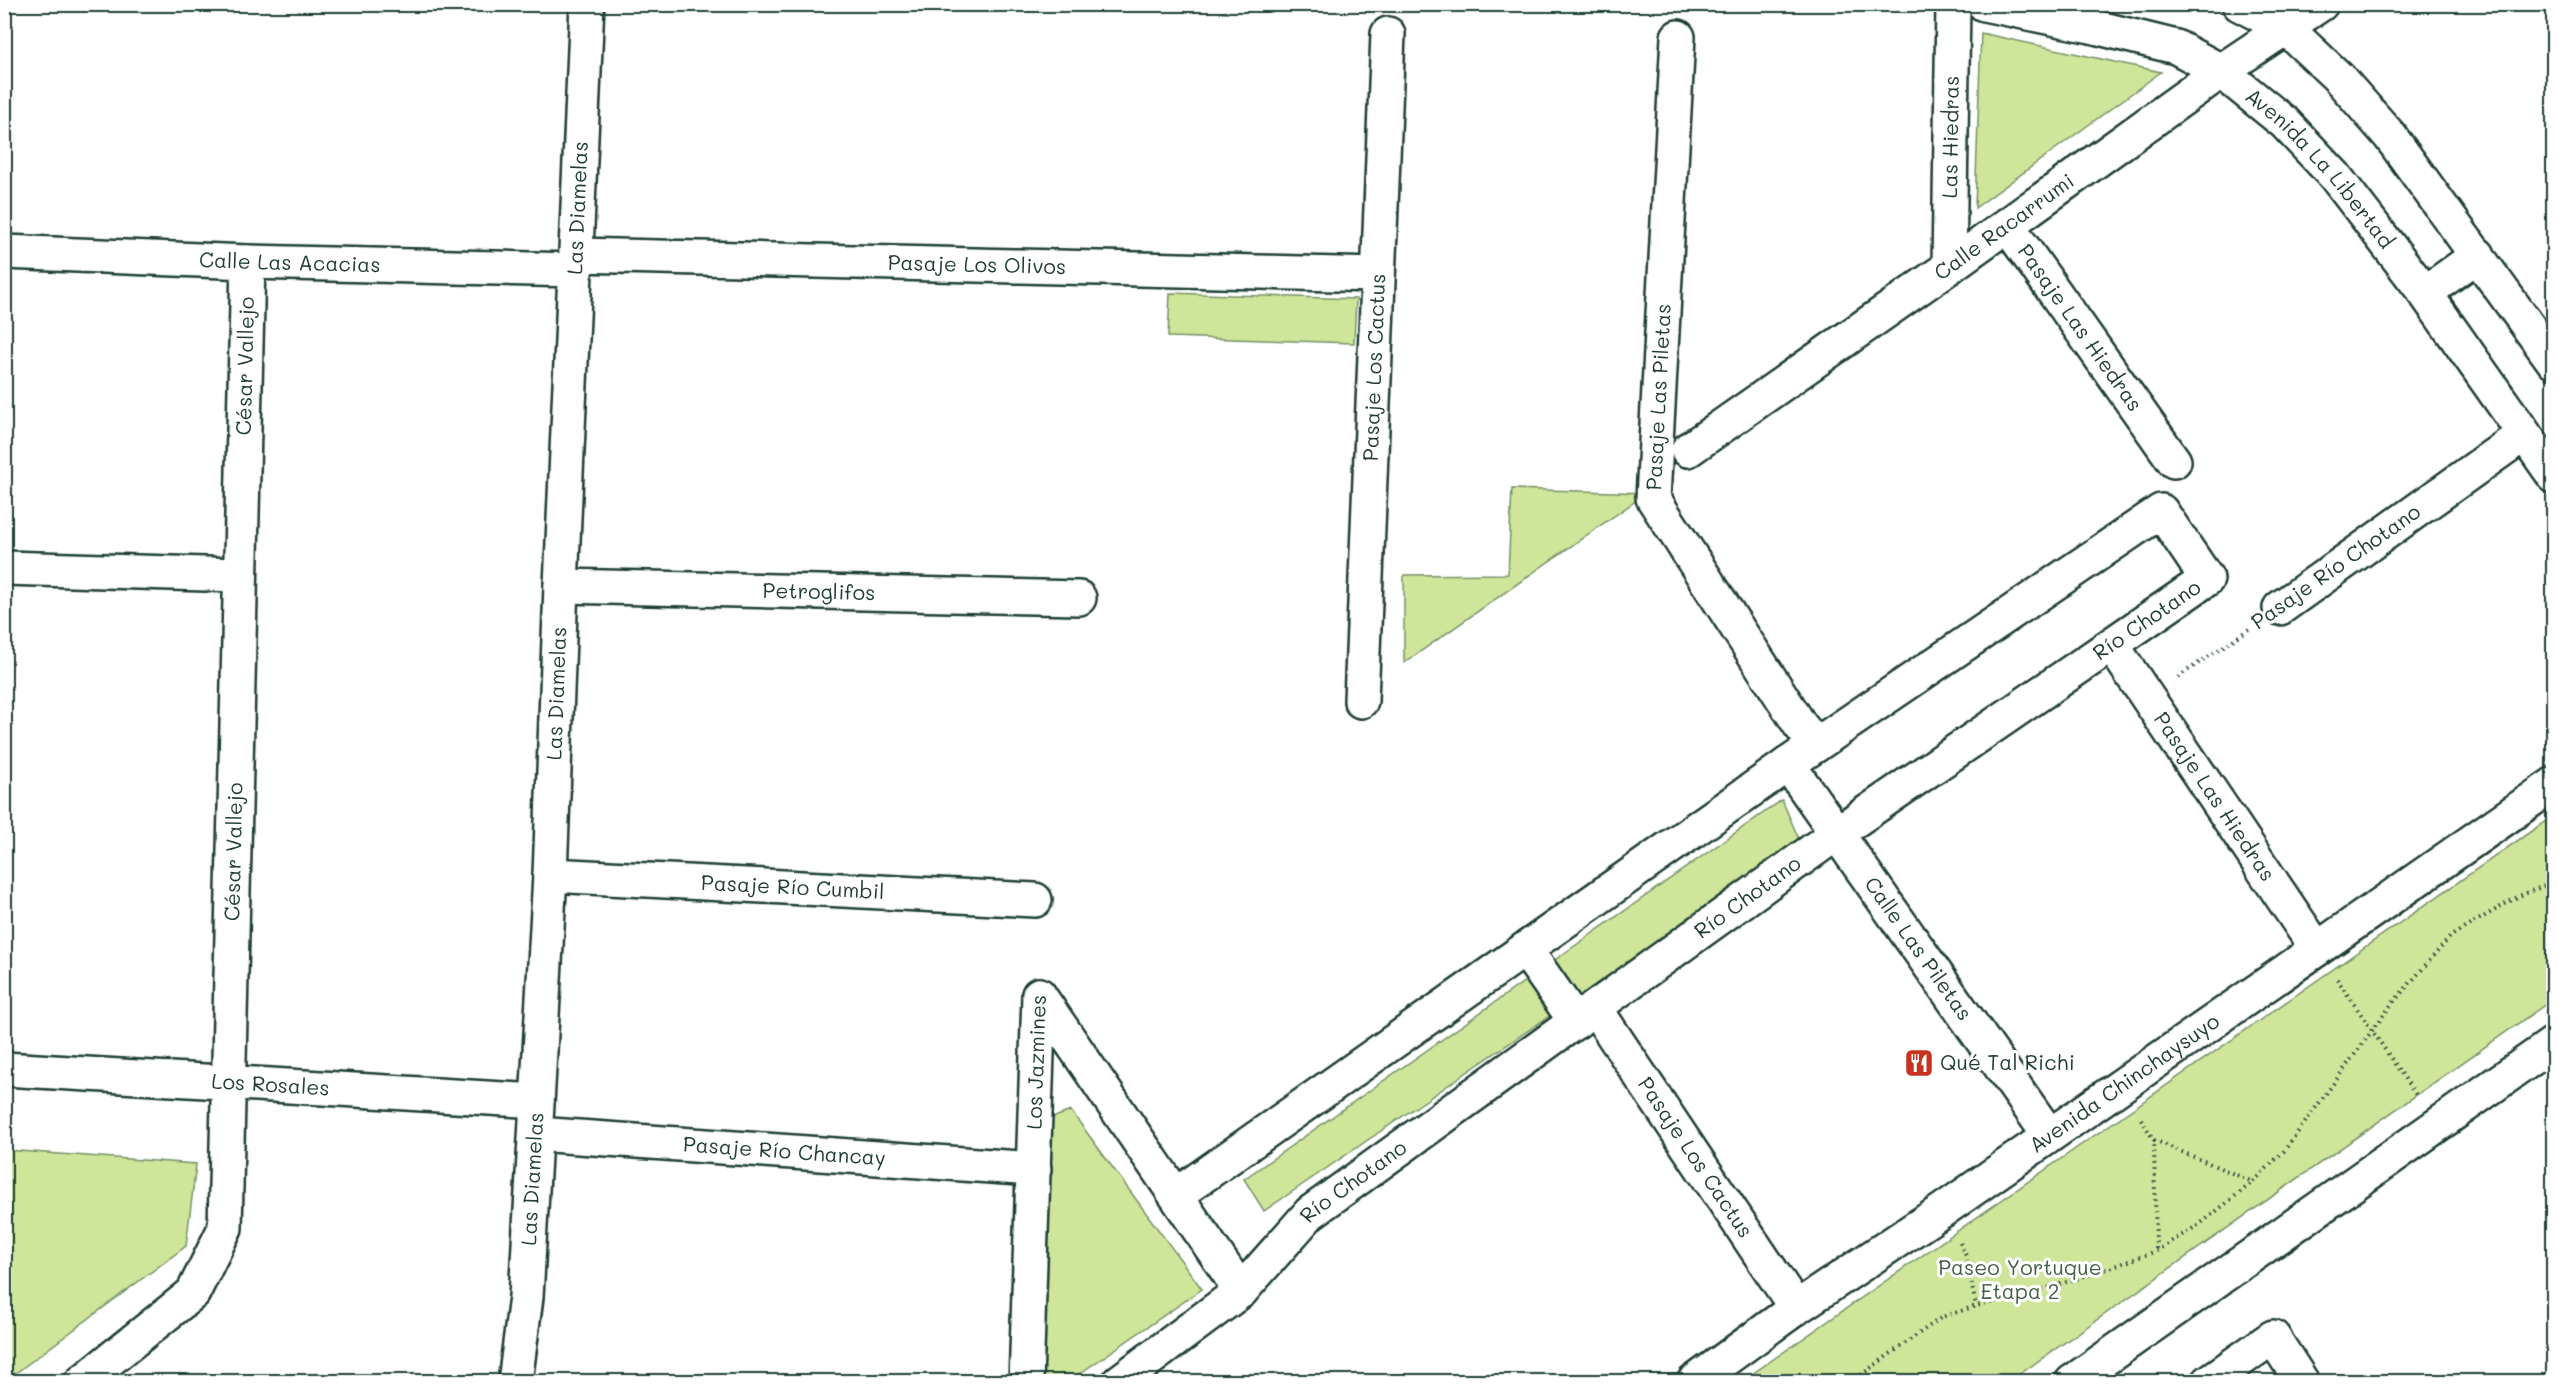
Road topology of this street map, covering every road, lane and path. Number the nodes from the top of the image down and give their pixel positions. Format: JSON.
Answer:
{"nodes":[{"id":1,"x":587,"y":4,"type":"edge"},
{"id":2,"x":1953,"y":4,"type":"edge"},
{"id":3,"x":1984,"y":4,"type":"edge"},
{"id":4,"x":2239,"y":4,"type":"edge"},
{"id":5,"x":2321,"y":4,"type":"edge"},
{"id":6,"x":2287,"y":29,"type":"junction"},
{"id":7,"x":1388,"y":34,"type":"dead end"},
{"id":8,"x":1678,"y":37,"type":"dead end"},
{"id":9,"x":2221,"y":71,"type":"junction"},
{"id":10,"x":2007,"y":225,"type":"junction"},
{"id":11,"x":4,"y":252,"type":"edge"},
{"id":12,"x":2478,"y":255,"type":"junction"},
{"id":13,"x":248,"y":262,"type":"junction"},
{"id":14,"x":577,"y":263,"type":"junction"},
{"id":15,"x":1949,"y":267,"type":"junction"},
{"id":16,"x":1378,"y":275,"type":"junction"},
{"id":17,"x":2425,"y":293,"type":"junction"},
{"id":18,"x":2553,"y":363,"type":"edge"},
{"id":19,"x":2524,"y":434,"type":"junction"},
{"id":20,"x":1688,"y":450,"type":"dead end"},
{"id":21,"x":2174,"y":461,"type":"dead end"},
{"id":22,"x":2553,"y":476,"type":"edge"},
{"id":23,"x":4,"y":568,"type":"edge"},
{"id":24,"x":239,"y":575,"type":"junction"},
{"id":25,"x":561,"y":586,"type":"junction"},
{"id":26,"x":1079,"y":598,"type":"dead end"},
{"id":27,"x":2280,"y":608,"type":"joint"},
{"id":28,"x":2112,"y":645,"type":"junction"},
{"id":29,"x":2148,"y":698,"type":"junction"},
{"id":30,"x":1361,"y":701,"type":"dead end"},
{"id":31,"x":1816,"y":745,"type":"junction"},
{"id":32,"x":1788,"y":764,"type":"junction"},
{"id":33,"x":2553,"y":784,"type":"edge"},
{"id":34,"x":1837,"y":833,"type":"junction"},
{"id":35,"x":550,"y":875,"type":"junction"},
{"id":36,"x":2553,"y":882,"type":"edge"},
{"id":37,"x":1035,"y":900,"type":"dead end"},
{"id":38,"x":1525,"y":949,"type":"junction"},
{"id":39,"x":2317,"y":949,"type":"junction"},
{"id":40,"x":1585,"y":1015,"type":"junction"},
{"id":41,"x":2372,"y":1032,"type":"junction"},
{"id":42,"x":2553,"y":1043,"type":"edge"},
{"id":43,"x":4,"y":1069,"type":"edge"},
{"id":44,"x":227,"y":1082,"type":"junction"},
{"id":45,"x":2120,"y":1086,"type":"junction"},
{"id":46,"x":537,"y":1101,"type":"junction"},
{"id":47,"x":2436,"y":1125,"type":"junction"},
{"id":48,"x":536,"y":1134,"type":"junction"},
{"id":49,"x":2049,"y":1135,"type":"junction"},
{"id":50,"x":2154,"y":1140,"type":"junction"},
{"id":51,"x":1034,"y":1169,"type":"junction"},
{"id":52,"x":2253,"y":1182,"type":"junction"},
{"id":53,"x":1176,"y":1195,"type":"junction"},
{"id":54,"x":1942,"y":1210,"type":"junction"},
{"id":55,"x":2156,"y":1251,"type":"junction"},
{"id":56,"x":1241,"y":1291,"type":"junction"},
{"id":57,"x":1976,"y":1306,"type":"junction"},
{"id":58,"x":1796,"y":1308,"type":"junction"},
{"id":59,"x":82,"y":1382,"type":"edge"},
{"id":60,"x":515,"y":1382,"type":"edge"},
{"id":61,"x":1026,"y":1382,"type":"edge"},
{"id":62,"x":1119,"y":1382,"type":"edge"},
{"id":63,"x":1694,"y":1382,"type":"edge"},
{"id":64,"x":1851,"y":1382,"type":"edge"},
{"id":65,"x":2072,"y":1382,"type":"edge"},
{"id":66,"x":2210,"y":1382,"type":"edge"},
{"id":67,"x":2302,"y":1382,"type":"edge"}],
"edges":[{"from":1,"to":14,"type":"street","name":"Las Diamelas"},
{"from":2,"to":15,"type":"street","name":"Las Hiedras"},
{"from":3,"to":9,"type":"street","name":"Avenida La Libertad"},
{"from":4,"to":6,"type":"street"},
{"from":5,"to":6,"type":"street","name":"Calle Racarrumi"},
{"from":6,"to":9,"type":"street","name":"Calle Racarrumi"},
{"from":6,"to":12,"type":"street"},
{"from":7,"to":16,"type":"street","name":"Pasaje Los Cactus"},
{"from":8,"to":31,"type":"street","name":"Pasaje Las Piletas"},
{"from":9,"to":10,"type":"street","name":"Calle Racarrumi"},
{"from":9,"to":17,"type":"street","name":"Avenida La Libertad"},
{"from":10,"to":15,"type":"street","name":"Calle Racarrumi"},
{"from":10,"to":21,"type":"street","name":"Pasaje Las Hiedras"},
{"from":11,"to":13,"type":"street","name":"Calle Las Acacias"},
{"from":12,"to":17,"type":"street"},
{"from":12,"to":18,"type":"street"},
{"from":13,"to":14,"type":"street","name":"Calle Las Acacias"},
{"from":13,"to":24,"type":"street","name":"César Vallejo"},
{"from":14,"to":16,"type":"street","name":"Pasaje Los Olivos"},
{"from":14,"to":25,"type":"street","name":"Las Diamelas"},
{"from":15,"to":20,"type":"street","name":"Calle Racarrumi"},
{"from":16,"to":30,"type":"street","name":"Pasaje Los Cactus"},
{"from":17,"to":19,"type":"street","name":"Avenida La Libertad"},
{"from":19,"to":22,"type":"street","name":"Avenida La Libertad"},
{"from":19,"to":27,"type":"street","name":"Pasaje Río Chotano"},
{"from":23,"to":24,"type":"street"},
{"from":24,"to":44,"type":"street","name":"César Vallejo"},
{"from":25,"to":26,"type":"street","name":"Petroglifos"},
{"from":25,"to":35,"type":"street","name":"Las Diamelas"},
{"from":27,"to":29,"type":"path","name":"Pasaje Río Chotano"},
{"from":28,"to":29,"type":"street","name":"Pasaje Las Hiedras"},
{"from":28,"to":31,"type":"street","name":"Río Chotano"},
{"from":28,"to":34,"type":"street","name":"Río Chotano"},
{"from":29,"to":39,"type":"street","name":"Pasaje Las Hiedras"},
{"from":31,"to":32,"type":"street","name":"Río Chotano"},
{"from":32,"to":34,"type":"street","name":"Calle Las Piletas"},
{"from":32,"to":38,"type":"street","name":"Río Chotano"},
{"from":33,"to":39,"type":"street","name":"Avenida Chinchaysuyo"},
{"from":34,"to":40,"type":"street","name":"Río Chotano"},
{"from":34,"to":49,"type":"street","name":"Calle Las Piletas"},
{"from":35,"to":37,"type":"street","name":"Pasaje Río Cumbil"},
{"from":35,"to":46,"type":"street","name":"Las Diamelas"},
{"from":36,"to":41,"type":"path"},
{"from":38,"to":40,"type":"street","name":"Pasaje Los Cactus"},
{"from":38,"to":53,"type":"street","name":"Río Chotano"},
{"from":39,"to":41,"type":"path"},
{"from":39,"to":45,"type":"street","name":"Avenida Chinchaysuyo"},
{"from":40,"to":56,"type":"street","name":"Río Chotano"},
{"from":40,"to":58,"type":"street","name":"Pasaje Los Cactus"},
{"from":41,"to":47,"type":"path"},
{"from":41,"to":52,"type":"path"},
{"from":42,"to":47,"type":"street"},
{"from":43,"to":44,"type":"street","name":"Los Rosales"},
{"from":44,"to":46,"type":"street","name":"Los Rosales"},
{"from":44,"to":59,"type":"street","name":"César Vallejo"},
{"from":45,"to":49,"type":"street","name":"Avenida Chinchaysuyo"},
{"from":45,"to":50,"type":"path"},
{"from":46,"to":48,"type":"street","name":"Las Diamelas"},
{"from":47,"to":65,"type":"street"},
{"from":48,"to":51,"type":"street","name":"Pasaje Río Chancay"},
{"from":48,"to":60,"type":"street","name":"Las Diamelas"},
{"from":49,"to":54,"type":"street","name":"Avenida Chinchaysuyo"},
{"from":50,"to":52,"type":"path"},
{"from":50,"to":55,"type":"path"},
{"from":51,"to":53,"type":"street","name":"Los Jazmines"},
{"from":51,"to":61,"type":"street","name":"Los Jazmines"},
{"from":52,"to":55,"type":"path"},
{"from":53,"to":56,"type":"street","name":"Los Jazmines"},
{"from":54,"to":57,"type":"path"},
{"from":54,"to":58,"type":"street","name":"Avenida Chinchaysuyo"},
{"from":55,"to":57,"type":"path"},
{"from":56,"to":62,"type":"street","name":"Río Chotano"},
{"from":57,"to":64,"type":"path"},
{"from":58,"to":63,"type":"street","name":"Avenida Chinchaysuyo"},
{"from":66,"to":67,"type":"street"}]}
